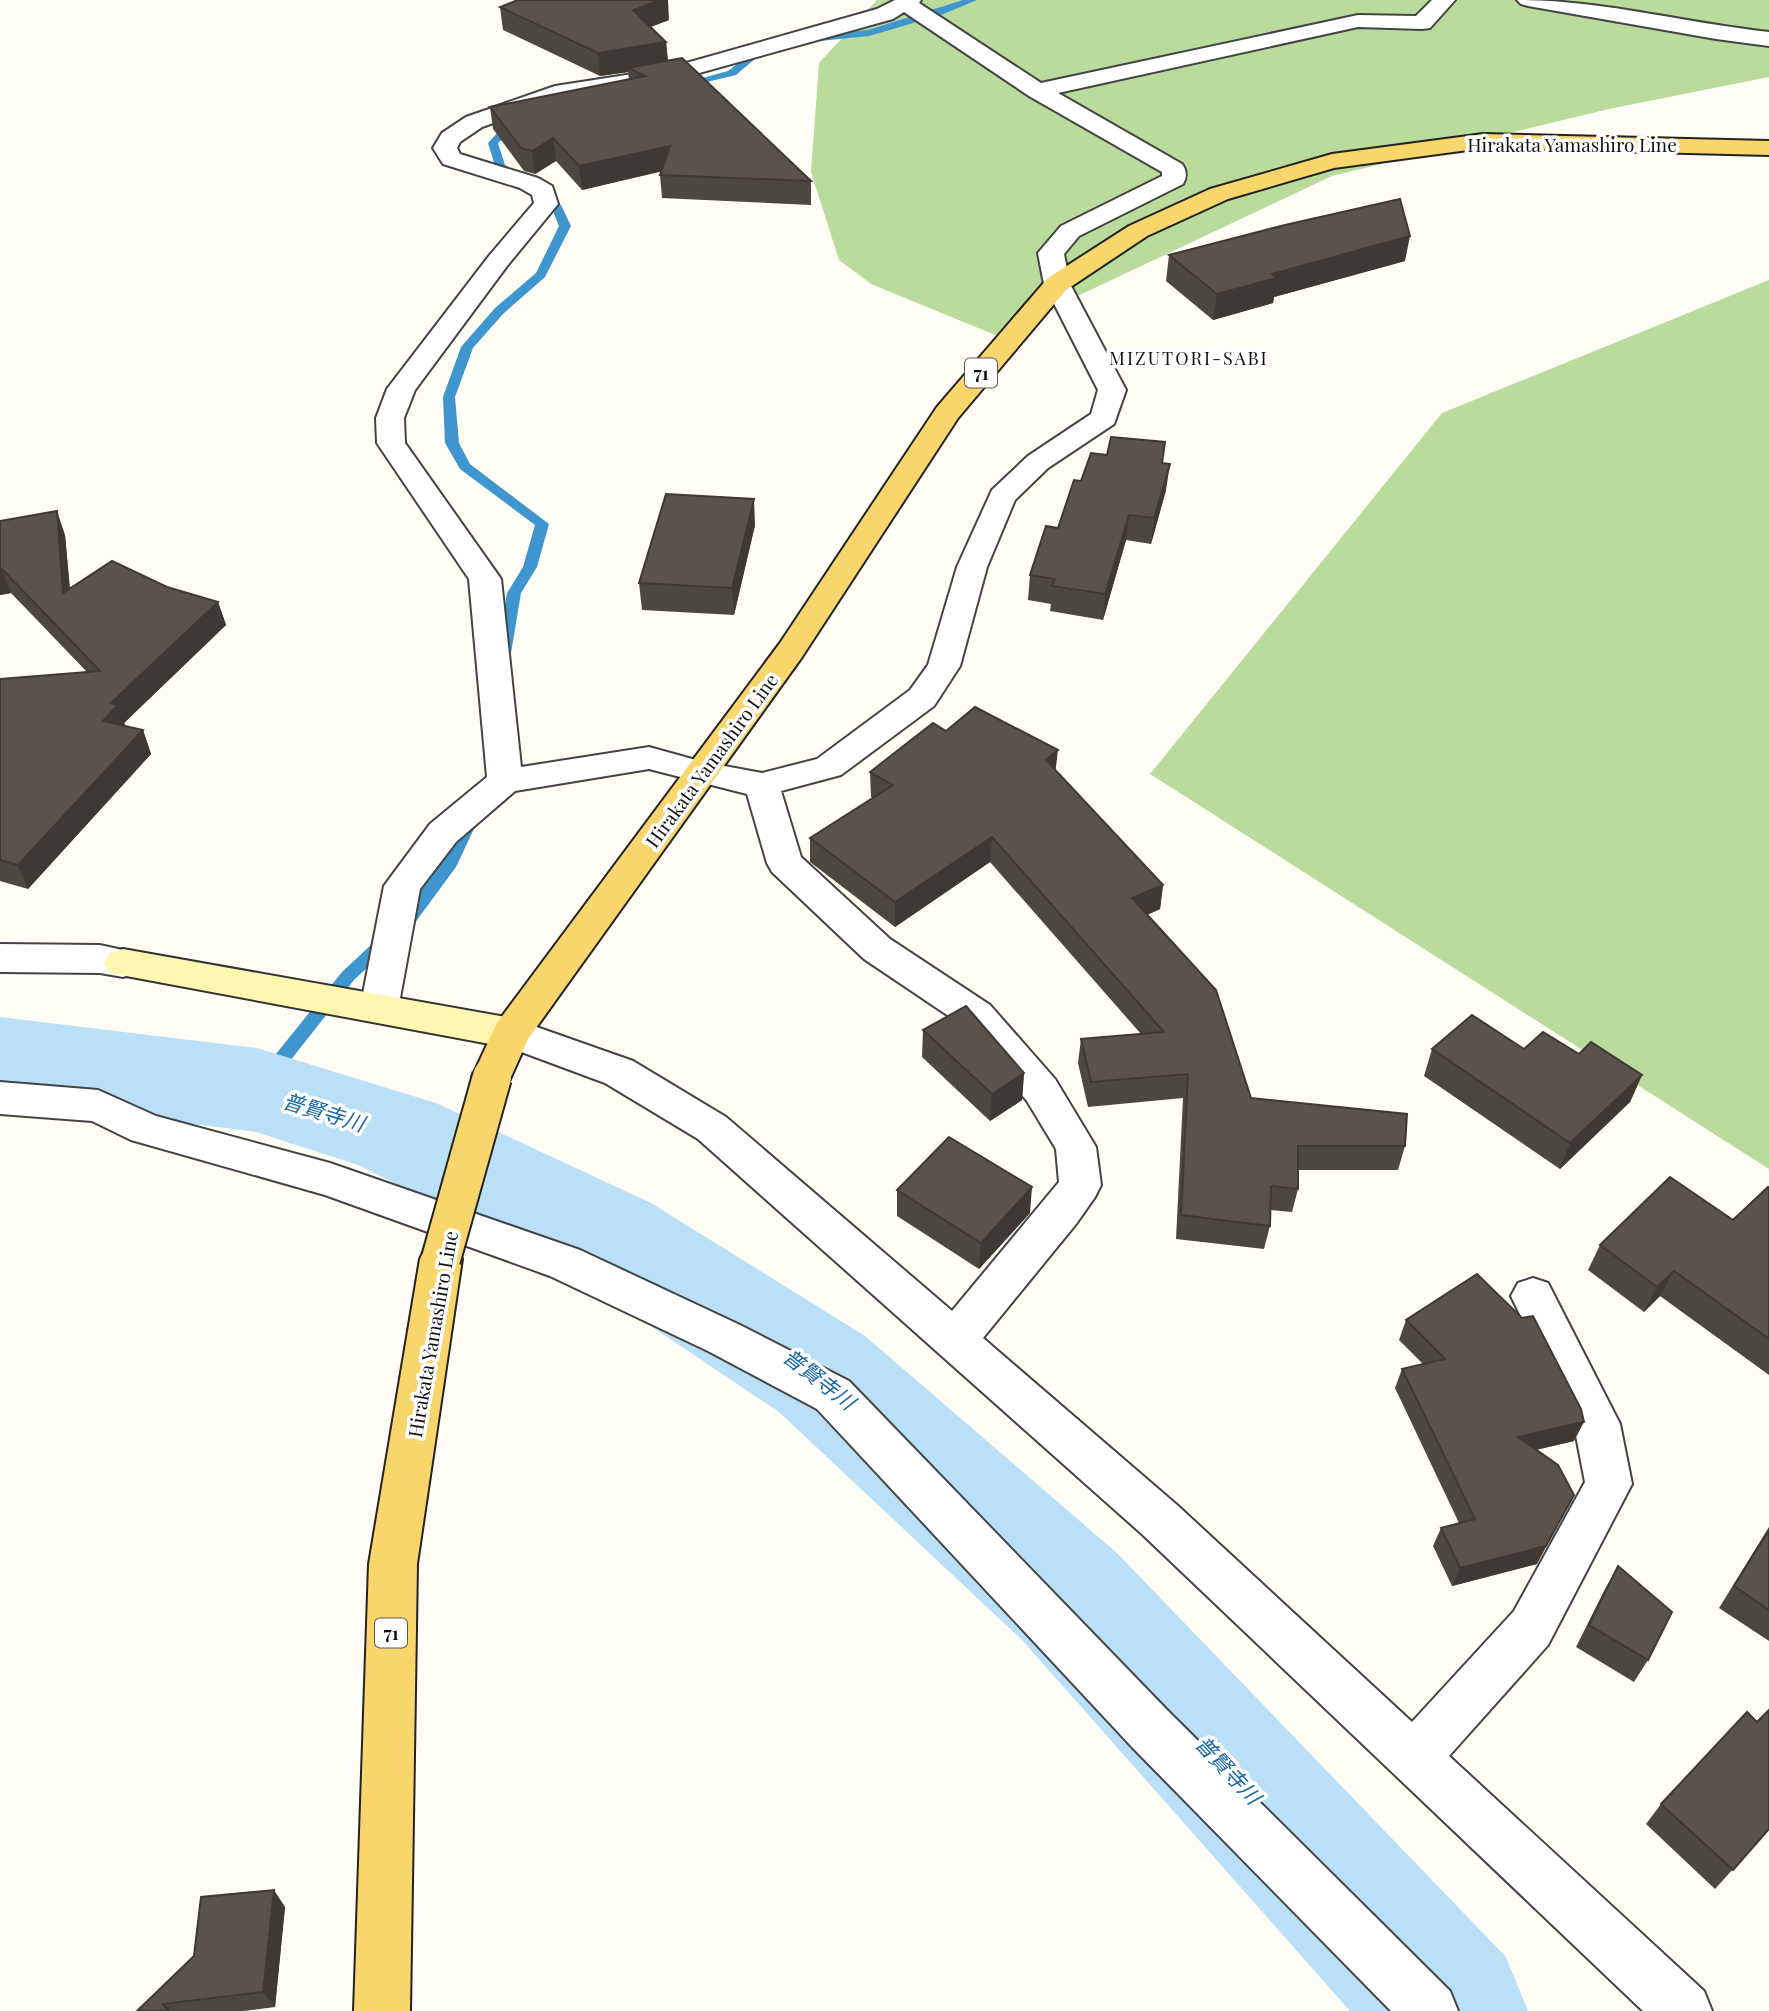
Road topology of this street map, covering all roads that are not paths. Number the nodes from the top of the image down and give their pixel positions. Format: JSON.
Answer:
{"nodes":[{"id":1,"x":1444,"y":0,"type":"edge"},
{"id":2,"x":1528,"y":0,"type":"edge"},
{"id":3,"x":908,"y":2,"type":"edge"},
{"id":4,"x":1769,"y":39,"type":"edge"},
{"id":5,"x":1037,"y":91,"type":"junction"},
{"id":6,"x":1769,"y":148,"type":"edge"},
{"id":7,"x":1057,"y":284,"type":"junction"},
{"id":8,"x":702,"y":773,"type":"junction"},
{"id":9,"x":505,"y":781,"type":"junction"},
{"id":10,"x":762,"y":785,"type":"junction"},
{"id":11,"x":0,"y":958,"type":"edge"},
{"id":12,"x":123,"y":963,"type":"joint"},
{"id":13,"x":379,"y":1009,"type":"junction"},
{"id":14,"x":511,"y":1033,"type":"junction"},
{"id":15,"x":0,"y":1098,"type":"edge"},
{"id":16,"x":1533,"y":1296,"type":"dead end"},
{"id":17,"x":955,"y":1340,"type":"junction"},
{"id":18,"x":1414,"y":1758,"type":"junction"},
{"id":19,"x":382,"y":2011,"type":"edge"},
{"id":20,"x":1430,"y":2011,"type":"edge"},
{"id":21,"x":1684,"y":2011,"type":"edge"}],
"edges":[{"from":1,"to":5,"type":"street"},
{"from":2,"to":4,"type":"street"},
{"from":3,"to":5,"type":"street"},
{"from":3,"to":9,"type":"street"},
{"from":5,"to":7,"type":"street"},
{"from":6,"to":7,"type":"main road","name":"Hirakata Yamashiro Line","number":"71"},
{"from":7,"to":8,"type":"main road","name":"Hirakata Yamashiro Line","number":"71"},
{"from":7,"to":10,"type":"street"},
{"from":8,"to":9,"type":"street"},
{"from":8,"to":10,"type":"street"},
{"from":8,"to":14,"type":"main road","name":"Hirakata Yamashiro Line","number":"71"},
{"from":9,"to":13,"type":"street"},
{"from":10,"to":17,"type":"street"},
{"from":11,"to":12,"type":"street"},
{"from":12,"to":13,"type":"street"},
{"from":13,"to":14,"type":"street"},
{"from":14,"to":17,"type":"street"},
{"from":14,"to":19,"type":"main road","name":"Hirakata Yamashiro Line","number":"71","bridge":true},
{"from":15,"to":20,"type":"street"},
{"from":16,"to":18,"type":"street"},
{"from":17,"to":18,"type":"street"},
{"from":18,"to":21,"type":"street"}]}
